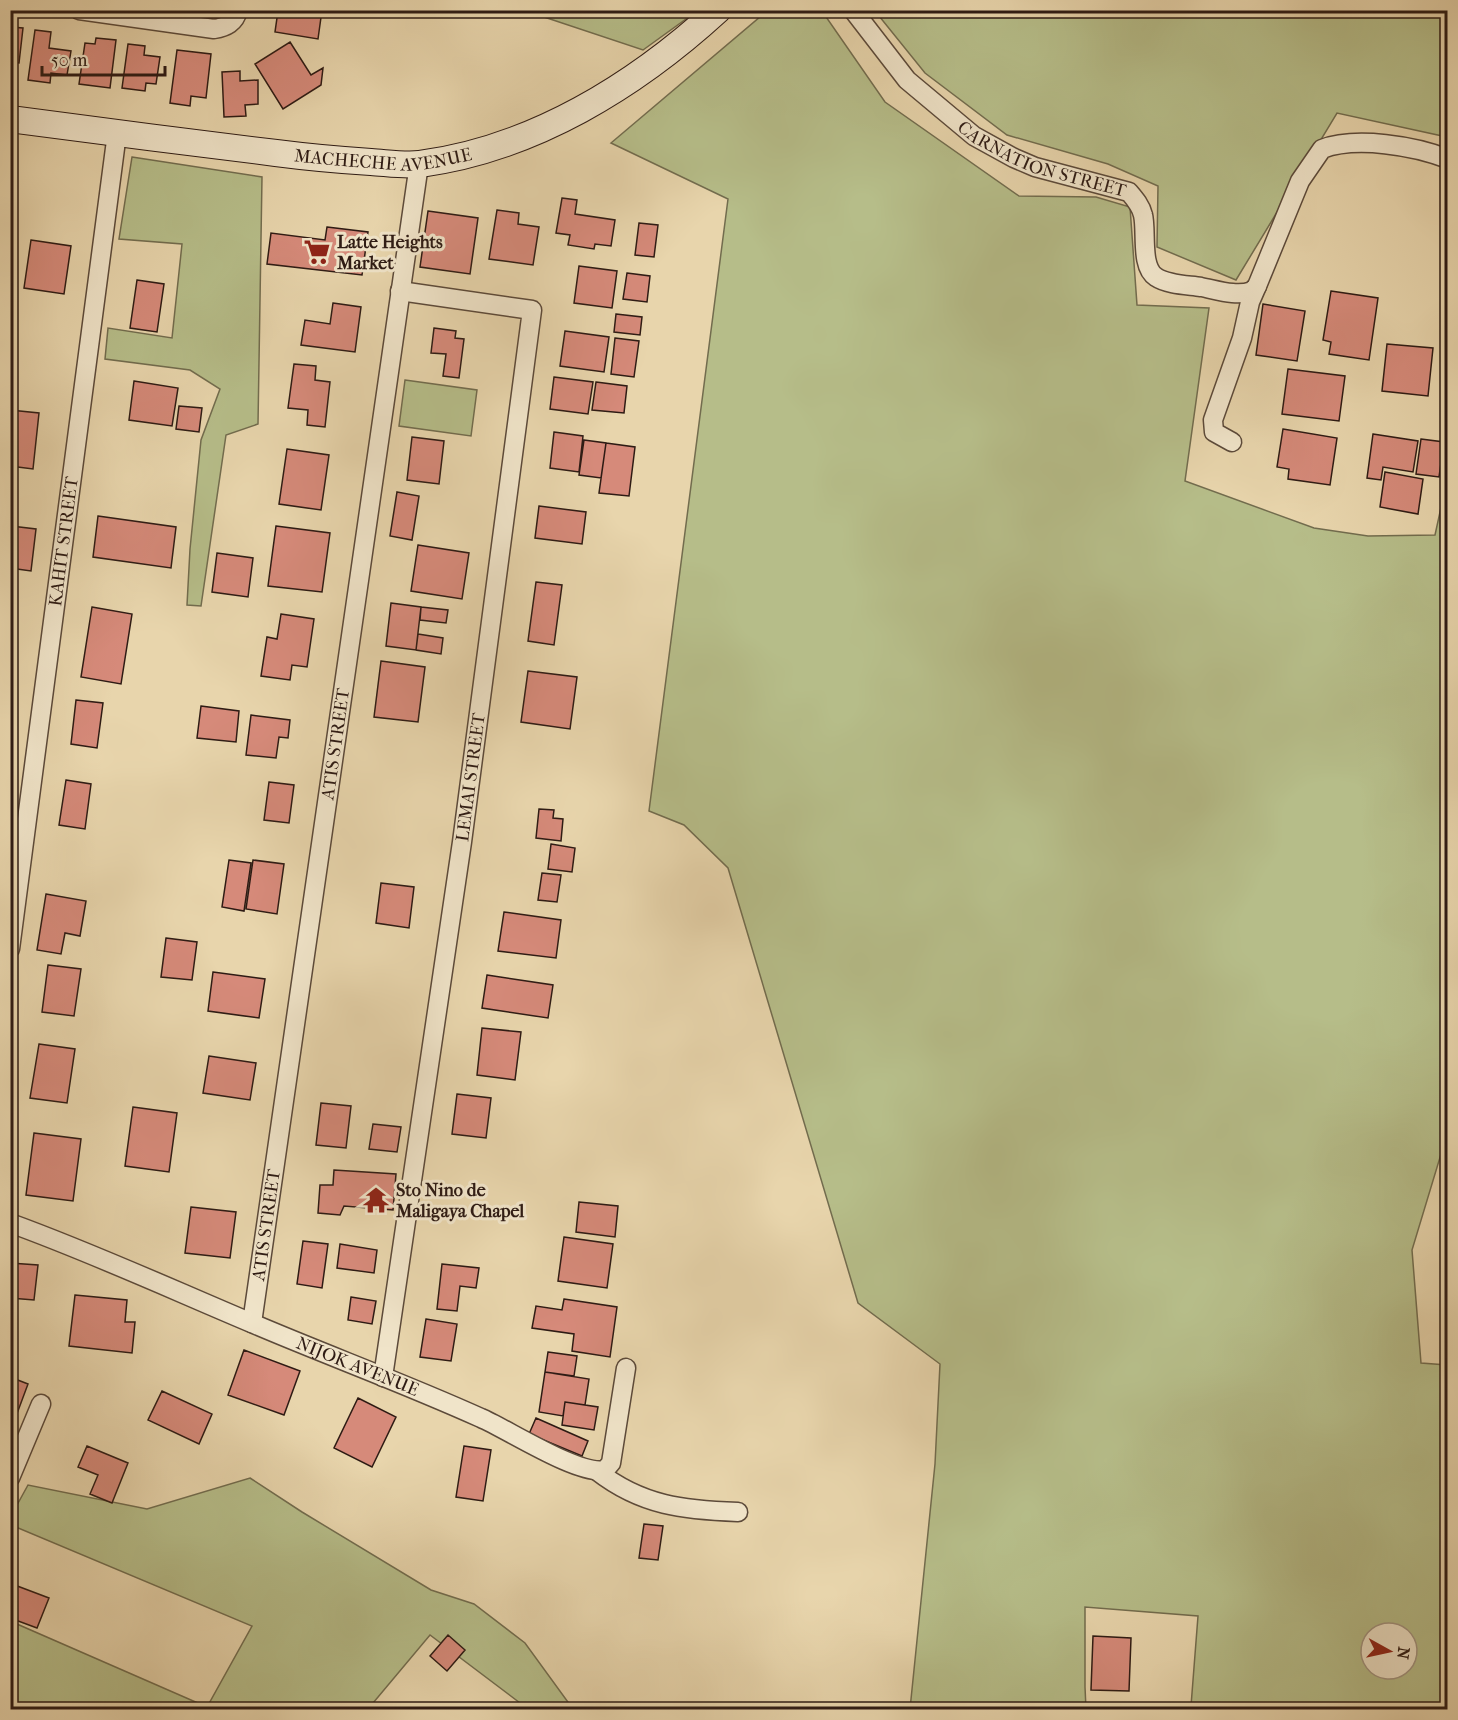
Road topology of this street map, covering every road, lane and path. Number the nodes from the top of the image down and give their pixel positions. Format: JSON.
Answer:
{"nodes":[{"id":1,"x":79,"y":10,"type":"edge"},
{"id":2,"x":238,"y":10,"type":"edge"},
{"id":3,"x":718,"y":10,"type":"edge"},
{"id":4,"x":853,"y":10,"type":"edge"},
{"id":5,"x":10,"y":119,"type":"edge"},
{"id":6,"x":117,"y":133,"type":"junction"},
{"id":7,"x":1448,"y":159,"type":"edge"},
{"id":8,"x":419,"y":164,"type":"junction"},
{"id":9,"x":1257,"y":286,"type":"junction"},
{"id":10,"x":400,"y":291,"type":"junction"},
{"id":11,"x":1232,"y":442,"type":"dead end"},
{"id":12,"x":10,"y":950,"type":"edge"},
{"id":13,"x":10,"y":1223,"type":"edge"},
{"id":14,"x":252,"y":1323,"type":"junction"},
{"id":15,"x":626,"y":1368,"type":"dead end"},
{"id":16,"x":383,"y":1377,"type":"junction"},
{"id":17,"x":41,"y":1404,"type":"dead end"},
{"id":18,"x":597,"y":1471,"type":"junction"},
{"id":19,"x":10,"y":1478,"type":"edge"},
{"id":20,"x":738,"y":1512,"type":"dead end"}],
"edges":[{"from":1,"to":2,"type":"street"},
{"from":3,"to":8,"type":"main road","name":"MACHECHE AVENUE"},
{"from":4,"to":9,"type":"street","name":"CARNATION STREET"},
{"from":5,"to":6,"type":"main road","name":"MACHECHE AVENUE"},
{"from":6,"to":8,"type":"main road","name":"MACHECHE AVENUE"},
{"from":6,"to":12,"type":"street","name":"KAHIT STREET"},
{"from":7,"to":9,"type":"street"},
{"from":8,"to":10,"type":"street","name":"ATIS STREET"},
{"from":9,"to":11,"type":"street"},
{"from":10,"to":14,"type":"street","name":"ATIS STREET"},
{"from":10,"to":16,"type":"street","name":"LEMAI STREET"},
{"from":13,"to":14,"type":"street","name":"NIJOK AVENUE"},
{"from":14,"to":16,"type":"street","name":"NIJOK AVENUE"},
{"from":15,"to":18,"type":"street"},
{"from":16,"to":18,"type":"street","name":"NIJOK AVENUE"},
{"from":17,"to":19,"type":"street"},
{"from":18,"to":20,"type":"street","name":"NIJOK AVENUE"}]}
